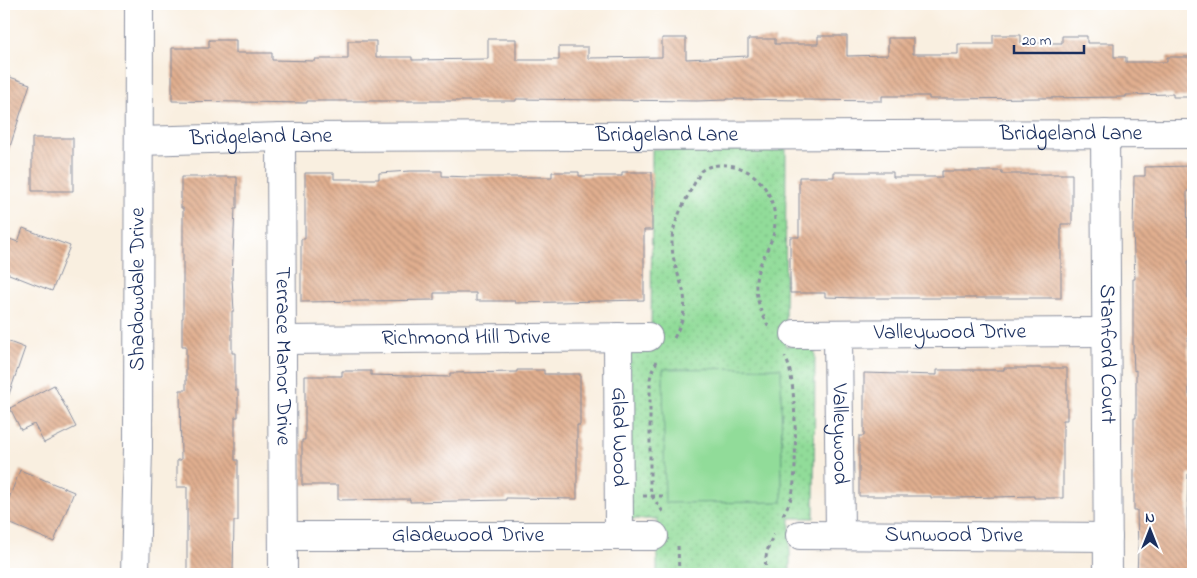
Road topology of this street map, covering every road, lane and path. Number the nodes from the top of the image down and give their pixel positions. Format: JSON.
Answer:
{"nodes":[{"id":1,"x":139,"y":4,"type":"edge"},
{"id":2,"x":1105,"y":134,"type":"junction"},
{"id":3,"x":1193,"y":134,"type":"edge"},
{"id":4,"x":281,"y":137,"type":"junction"},
{"id":5,"x":138,"y":141,"type":"junction"},
{"id":6,"x":1105,"y":332,"type":"junction"},
{"id":7,"x":838,"y":334,"type":"junction"},
{"id":8,"x":618,"y":337,"type":"junction"},
{"id":9,"x":782,"y":339,"type":"junction"},
{"id":10,"x":282,"y":340,"type":"junction"},
{"id":11,"x":659,"y":346,"type":"junction"},
{"id":12,"x":652,"y":496,"type":"dead end"},
{"id":13,"x":785,"y":529,"type":"junction"},
{"id":14,"x":840,"y":535,"type":"junction"},
{"id":15,"x":283,"y":536,"type":"junction"},
{"id":16,"x":619,"y":536,"type":"junction"},
{"id":17,"x":654,"y":536,"type":"dead end"},
{"id":18,"x":1108,"y":537,"type":"junction"},
{"id":19,"x":135,"y":574,"type":"edge"},
{"id":20,"x":283,"y":574,"type":"edge"},
{"id":21,"x":766,"y":574,"type":"edge"},
{"id":22,"x":1108,"y":574,"type":"edge"}],
"edges":[{"from":1,"to":5,"type":"street","name":"Shadowdale Drive"},
{"from":2,"to":3,"type":"street","name":"Bridgeland Lane"},
{"from":2,"to":4,"type":"street","name":"Bridgeland Lane"},
{"from":2,"to":6,"type":"street","name":"Stanford Court"},
{"from":4,"to":5,"type":"street","name":"Bridgeland Lane"},
{"from":4,"to":10,"type":"street","name":"Terrace Manor Drive"},
{"from":5,"to":19,"type":"street","name":"Shadowdale Drive"},
{"from":6,"to":7,"type":"street","name":"Valleywood Drive"},
{"from":6,"to":18,"type":"street","name":"Stanford Court"},
{"from":7,"to":9,"type":"street","name":"Valleywood Drive"},
{"from":7,"to":14,"type":"street","name":"Valleywood"},
{"from":8,"to":10,"type":"street","name":"Richmond Hill Drive"},
{"from":8,"to":11,"type":"street","name":"Richmond Hill Drive"},
{"from":8,"to":16,"type":"street","name":"Glad Wood"},
{"from":9,"to":11,"type":"path"},
{"from":9,"to":13,"type":"path"},
{"from":10,"to":15,"type":"street","name":"Terrace Manor Drive"},
{"from":11,"to":12,"type":"path"},
{"from":13,"to":14,"type":"street","name":"Sunwood Drive"},
{"from":13,"to":21,"type":"path"},
{"from":14,"to":18,"type":"street","name":"Sunwood Drive"},
{"from":15,"to":16,"type":"street","name":"Gladewood Drive"},
{"from":15,"to":20,"type":"street","name":"Terrace Manor Drive"},
{"from":16,"to":17,"type":"street","name":"Gladewood Drive"},
{"from":18,"to":22,"type":"street","name":"Stanford Court"}]}
